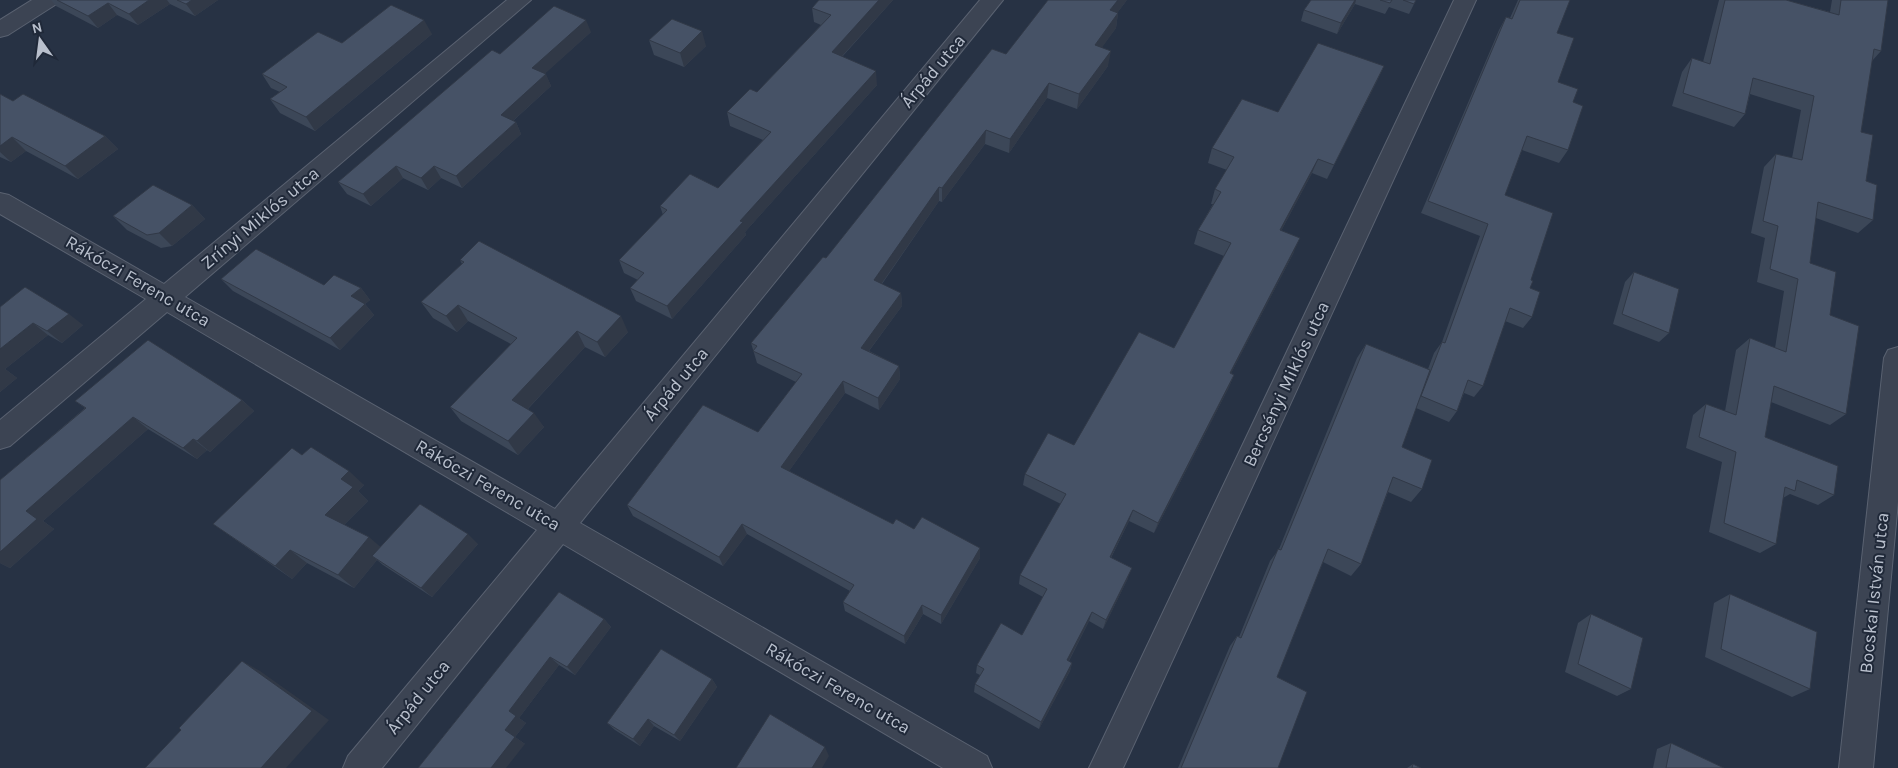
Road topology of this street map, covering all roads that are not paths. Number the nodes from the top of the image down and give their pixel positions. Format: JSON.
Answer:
{"nodes":[{"id":1,"x":47,"y":0,"type":"edge"},
{"id":2,"x":520,"y":0,"type":"edge"},
{"id":3,"x":992,"y":0,"type":"edge"},
{"id":4,"x":1465,"y":0,"type":"edge"},
{"id":5,"x":0,"y":30,"type":"edge"},
{"id":6,"x":0,"y":202,"type":"edge"},
{"id":7,"x":166,"y":297,"type":"junction"},
{"id":8,"x":1898,"y":358,"type":"edge"},
{"id":9,"x":0,"y":437,"type":"edge"},
{"id":10,"x":558,"y":526,"type":"junction"},
{"id":11,"x":360,"y":768,"type":"edge"},
{"id":12,"x":975,"y":768,"type":"edge"},
{"id":13,"x":1106,"y":768,"type":"edge"},
{"id":14,"x":1856,"y":768,"type":"edge"}],
"edges":[{"from":1,"to":5,"type":"street"},
{"from":2,"to":7,"type":"street","name":"Zrínyi Miklós utca"},
{"from":3,"to":10,"type":"street","name":"Árpád utca"},
{"from":4,"to":13,"type":"street","name":"Bercsényi Miklós utca"},
{"from":6,"to":7,"type":"street","name":"Rákóczi Ferenc utca"},
{"from":7,"to":9,"type":"street","name":"Zrínyi Miklós utca"},
{"from":7,"to":10,"type":"street","name":"Rákóczi Ferenc utca"},
{"from":8,"to":14,"type":"street","name":"Bocskai István utca"},
{"from":10,"to":11,"type":"street","name":"Árpád utca"},
{"from":10,"to":12,"type":"street","name":"Rákóczi Ferenc utca"}]}
